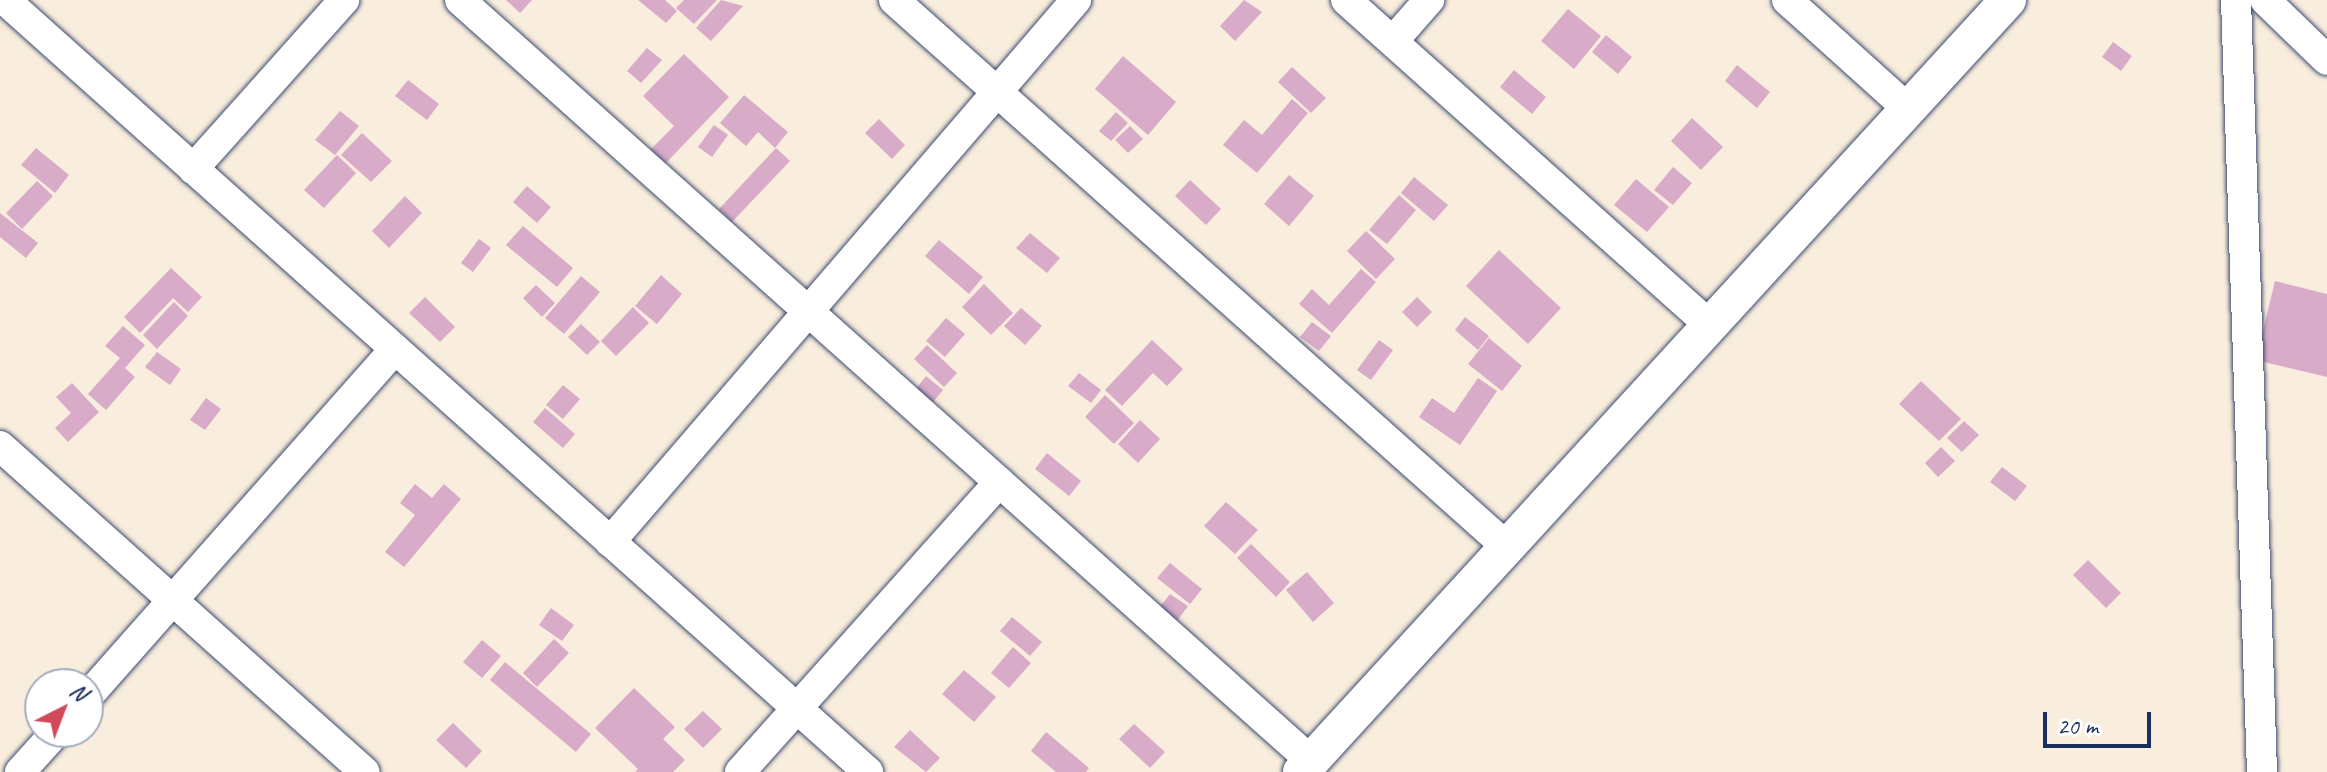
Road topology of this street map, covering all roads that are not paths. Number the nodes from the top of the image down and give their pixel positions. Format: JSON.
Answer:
{"nodes":[{"id":1,"x":344,"y":0,"type":"edge"},
{"id":2,"x":460,"y":0,"type":"edge"},
{"id":3,"x":894,"y":0,"type":"edge"},
{"id":4,"x":1076,"y":0,"type":"edge"},
{"id":5,"x":1346,"y":0,"type":"edge"},
{"id":6,"x":1429,"y":0,"type":"edge"},
{"id":7,"x":1787,"y":0,"type":"edge"},
{"id":8,"x":2008,"y":0,"type":"edge"},
{"id":9,"x":2236,"y":0,"type":"edge"},
{"id":10,"x":2265,"y":0,"type":"edge"},
{"id":11,"x":2,"y":1,"type":"edge"},
{"id":12,"x":1393,"y":41,"type":"junction"},
{"id":13,"x":2327,"y":60,"type":"edge"},
{"id":14,"x":997,"y":92,"type":"junction"},
{"id":15,"x":1908,"y":109,"type":"junction"},
{"id":16,"x":193,"y":169,"type":"junction"},
{"id":17,"x":809,"y":312,"type":"junction"},
{"id":18,"x":1711,"y":326,"type":"junction"},
{"id":19,"x":395,"y":349,"type":"junction"},
{"id":20,"x":0,"y":446,"type":"edge"},
{"id":21,"x":999,"y":482,"type":"junction"},
{"id":22,"x":610,"y":542,"type":"junction"},
{"id":23,"x":1507,"y":547,"type":"junction"},
{"id":24,"x":173,"y":600,"type":"junction"},
{"id":25,"x":104,"y":678,"type":"edge"},
{"id":26,"x":797,"y":708,"type":"junction"},
{"id":27,"x":42,"y":748,"type":"edge"},
{"id":28,"x":1306,"y":766,"type":"edge"},
{"id":29,"x":20,"y":772,"type":"edge"},
{"id":30,"x":364,"y":772,"type":"edge"},
{"id":31,"x":740,"y":772,"type":"edge"},
{"id":32,"x":868,"y":772,"type":"edge"},
{"id":33,"x":2262,"y":772,"type":"edge"}],
"edges":[{"from":1,"to":16,"type":"street"},
{"from":2,"to":17,"type":"street"},
{"from":3,"to":14,"type":"street"},
{"from":4,"to":14,"type":"street"},
{"from":5,"to":12,"type":"street"},
{"from":6,"to":12,"type":"street"},
{"from":7,"to":15,"type":"street"},
{"from":8,"to":15,"type":"street"},
{"from":9,"to":33,"type":"street"},
{"from":10,"to":13,"type":"street"},
{"from":11,"to":16,"type":"street"},
{"from":12,"to":18,"type":"street"},
{"from":14,"to":17,"type":"street"},
{"from":14,"to":23,"type":"street"},
{"from":15,"to":18,"type":"street"},
{"from":16,"to":19,"type":"street"},
{"from":17,"to":21,"type":"street"},
{"from":17,"to":22,"type":"street"},
{"from":18,"to":23,"type":"street"},
{"from":19,"to":22,"type":"street"},
{"from":19,"to":24,"type":"street"},
{"from":20,"to":24,"type":"street"},
{"from":21,"to":26,"type":"street"},
{"from":21,"to":28,"type":"street"},
{"from":22,"to":26,"type":"street"},
{"from":23,"to":28,"type":"street"},
{"from":24,"to":25,"type":"street"},
{"from":24,"to":30,"type":"street"},
{"from":26,"to":31,"type":"street"},
{"from":26,"to":32,"type":"street"},
{"from":27,"to":29,"type":"street"}]}
